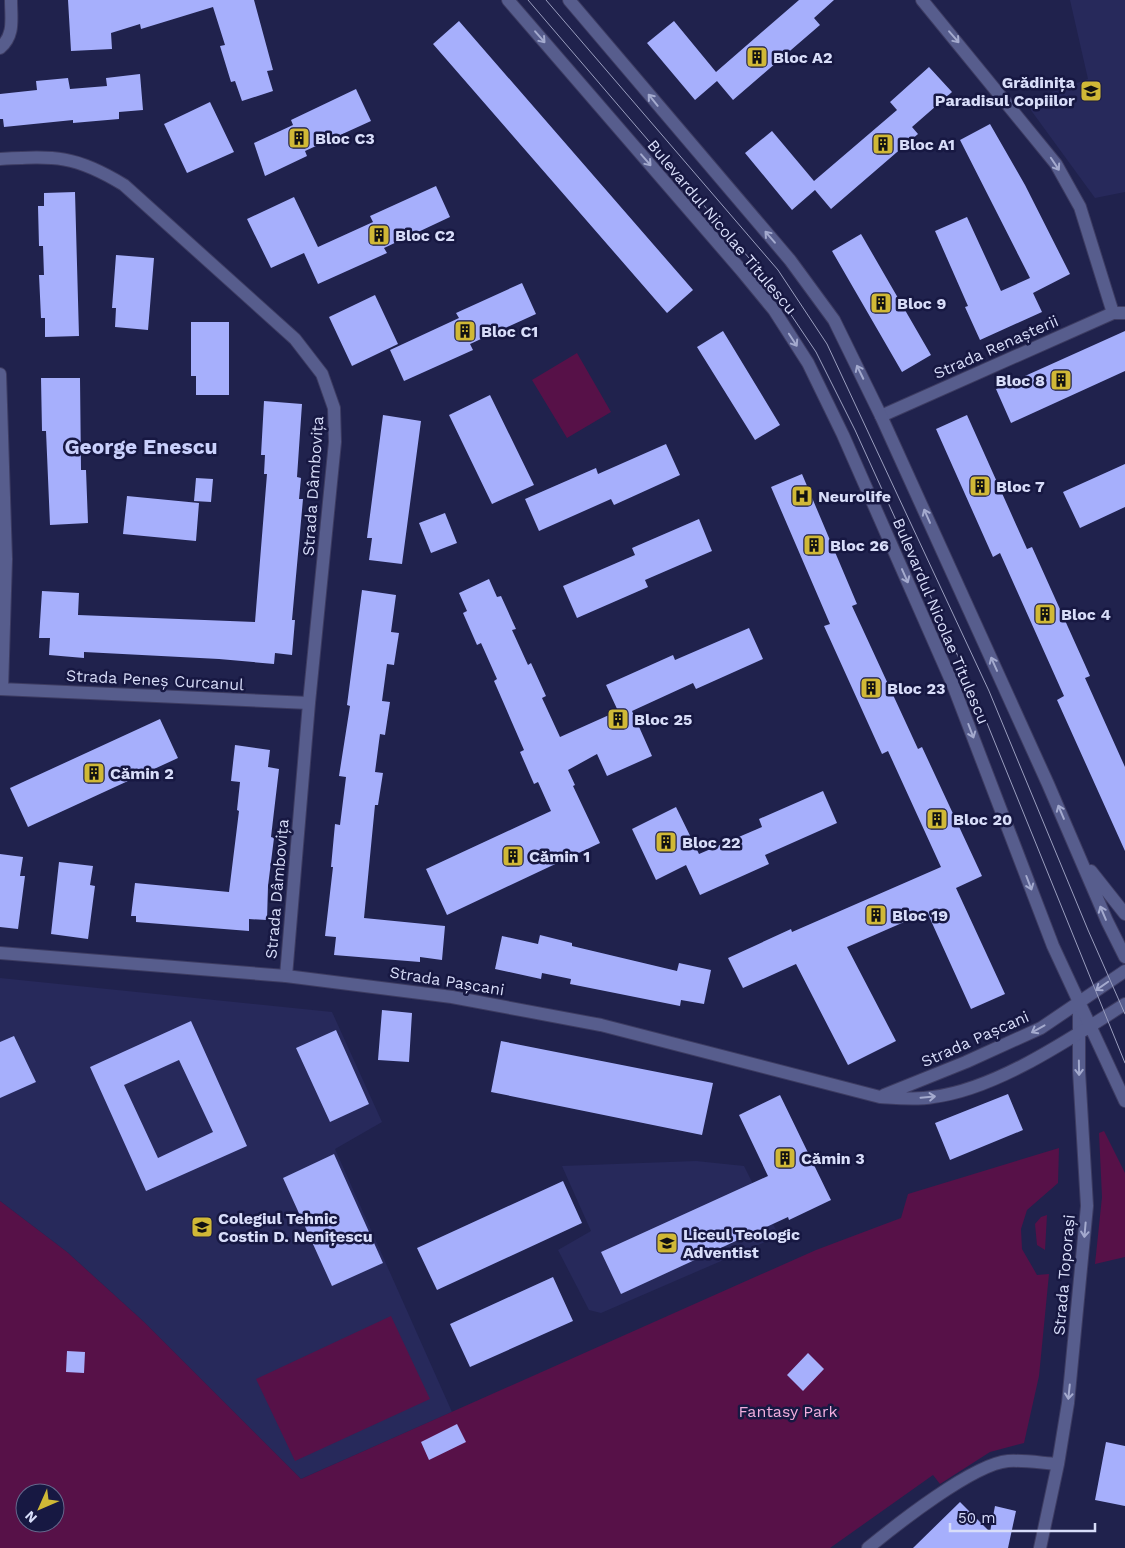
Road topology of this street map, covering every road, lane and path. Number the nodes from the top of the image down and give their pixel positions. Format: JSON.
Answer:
{"nodes":[{"id":1,"x":11,"y":0,"type":"edge"},
{"id":2,"x":508,"y":0,"type":"edge"},
{"id":3,"x":569,"y":0,"type":"edge"},
{"id":4,"x":922,"y":0,"type":"edge"},
{"id":5,"x":0,"y":48,"type":"edge"},
{"id":6,"x":0,"y":159,"type":"edge"},
{"id":7,"x":1119,"y":313,"type":"edge"},
{"id":8,"x":0,"y":374,"type":"edge"},
{"id":9,"x":881,"y":416,"type":"junction"},
{"id":10,"x":1,"y":689,"type":"edge"},
{"id":11,"x":309,"y":703,"type":"junction"},
{"id":12,"x":1080,"y":857,"type":"junction"},
{"id":13,"x":1125,"y":914,"type":"edge"},
{"id":14,"x":0,"y":953,"type":"edge"},
{"id":15,"x":1125,"y":957,"type":"edge"},
{"id":16,"x":1125,"y":971,"type":"edge"},
{"id":17,"x":286,"y":976,"type":"junction"},
{"id":18,"x":1079,"y":1002,"type":"junction"},
{"id":19,"x":1125,"y":1004,"type":"edge"},
{"id":20,"x":1084,"y":1030,"type":"junction"},
{"id":21,"x":880,"y":1096,"type":"junction"},
{"id":22,"x":1125,"y":1101,"type":"edge"},
{"id":23,"x":1058,"y":1464,"type":"junction"},
{"id":24,"x":868,"y":1548,"type":"edge"},
{"id":25,"x":1040,"y":1548,"type":"edge"}],
"edges":[{"from":1,"to":5,"type":"street"},
{"from":2,"to":18,"type":"street","name":"Bulevardul Nicolae Titulescu","one_way":true},
{"from":9,"to":3,"type":"street","name":"Bulevardul Nicolae Titulescu","one_way":true},
{"from":4,"to":7,"type":"street","one_way":true},
{"from":6,"to":11,"type":"street","name":"Strada Dâmbovița"},
{"from":7,"to":9,"type":"street","name":"Strada Renașterii"},
{"from":8,"to":10,"type":"street"},
{"from":12,"to":9,"type":"street","name":"Bulevardul Nicolae Titulescu","one_way":true},
{"from":10,"to":11,"type":"street","name":"Strada Peneș Curcanul"},
{"from":11,"to":17,"type":"street","name":"Strada Dâmbovița"},
{"from":12,"to":13,"type":"street"},
{"from":15,"to":12,"type":"street","name":"Bulevardul Nicolae Titulescu","one_way":true},
{"from":14,"to":17,"type":"street","name":"Strada Pașcani"},
{"from":16,"to":18,"type":"street","name":"Strada Pașcani","one_way":true},
{"from":17,"to":21,"type":"street","name":"Strada Pașcani"},
{"from":18,"to":20,"type":"street","name":"Bulevardul Nicolae Titulescu"},
{"from":18,"to":21,"type":"street","name":"Strada Pașcani","one_way":true},
{"from":19,"to":20,"type":"street","name":"Strada Pașcani"},
{"from":21,"to":20,"type":"street","name":"Strada Pașcani","one_way":true},
{"from":20,"to":22,"type":"street","name":"Bulevardul Nicolae Titulescu"},
{"from":20,"to":23,"type":"street","name":"Strada Toporași","one_way":true},
{"from":23,"to":24,"type":"street"},
{"from":23,"to":25,"type":"street","name":"Strada Toporași"}]}
